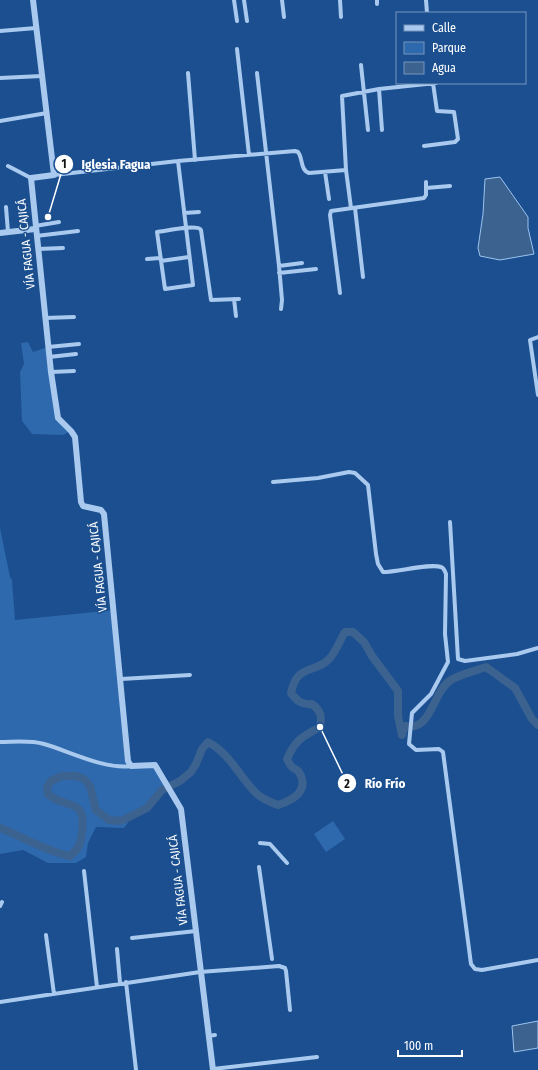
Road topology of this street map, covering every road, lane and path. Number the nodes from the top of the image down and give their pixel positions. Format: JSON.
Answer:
{"nodes":[{"id":1,"x":34,"y":0,"type":"edge"},
{"id":2,"x":234,"y":0,"type":"edge"},
{"id":3,"x":244,"y":0,"type":"edge"},
{"id":4,"x":282,"y":0,"type":"edge"},
{"id":5,"x":340,"y":0,"type":"edge"},
{"id":6,"x":426,"y":0,"type":"edge"},
{"id":7,"x":427,"y":12,"type":"edge"},
{"id":8,"x":284,"y":17,"type":"dead end"},
{"id":9,"x":341,"y":17,"type":"dead end"},
{"id":10,"x":237,"y":21,"type":"dead end"},
{"id":11,"x":247,"y":21,"type":"dead end"},
{"id":12,"x":36,"y":28,"type":"junction"},
{"id":13,"x":0,"y":31,"type":"edge"},
{"id":14,"x":237,"y":49,"type":"dead end"},
{"id":15,"x":361,"y":65,"type":"dead end"},
{"id":16,"x":188,"y":72,"type":"dead end"},
{"id":17,"x":257,"y":73,"type":"dead end"},
{"id":18,"x":42,"y":76,"type":"junction"},
{"id":19,"x":0,"y":78,"type":"edge"},
{"id":20,"x":424,"y":84,"type":"edge"},
{"id":21,"x":433,"y":84,"type":"edge"},
{"id":22,"x":378,"y":89,"type":"junction"},
{"id":23,"x":364,"y":91,"type":"junction"},
{"id":24,"x":47,"y":114,"type":"junction"},
{"id":25,"x":0,"y":121,"type":"edge"},
{"id":26,"x":368,"y":130,"type":"dead end"},
{"id":27,"x":382,"y":130,"type":"dead end"},
{"id":28,"x":424,"y":146,"type":"dead end"},
{"id":29,"x":265,"y":154,"type":"junction"},
{"id":30,"x":249,"y":155,"type":"junction"},
{"id":31,"x":195,"y":160,"type":"junction"},
{"id":32,"x":178,"y":161,"type":"junction"},
{"id":33,"x":8,"y":166,"type":"dead end"},
{"id":34,"x":346,"y":170,"type":"junction"},
{"id":35,"x":325,"y":172,"type":"junction"},
{"id":36,"x":54,"y":176,"type":"junction"},
{"id":37,"x":30,"y":178,"type":"junction"},
{"id":38,"x":426,"y":182,"type":"dead end"},
{"id":39,"x":450,"y":186,"type":"dead end"},
{"id":40,"x":426,"y":188,"type":"junction"},
{"id":41,"x":329,"y":198,"type":"dead end"},
{"id":42,"x":6,"y":207,"type":"dead end"},
{"id":43,"x":353,"y":208,"type":"junction"},
{"id":44,"x":199,"y":212,"type":"dead end"},
{"id":45,"x":184,"y":213,"type":"junction"},
{"id":46,"x":59,"y":222,"type":"dead end"},
{"id":47,"x":35,"y":227,"type":"junction"},
{"id":48,"x":185,"y":228,"type":"junction"},
{"id":49,"x":78,"y":231,"type":"dead end"},
{"id":50,"x":8,"y":232,"type":"junction"},
{"id":51,"x":0,"y":233,"type":"edge"},
{"id":52,"x":36,"y":236,"type":"junction"},
{"id":53,"x":63,"y":248,"type":"dead end"},
{"id":54,"x":38,"y":249,"type":"junction"},
{"id":55,"x":189,"y":257,"type":"junction"},
{"id":56,"x":148,"y":259,"type":"dead end"},
{"id":57,"x":161,"y":259,"type":"junction"},
{"id":58,"x":302,"y":263,"type":"dead end"},
{"id":59,"x":279,"y":266,"type":"junction"},
{"id":60,"x":316,"y":268,"type":"dead end"},
{"id":61,"x":279,"y":273,"type":"junction"},
{"id":62,"x":363,"y":277,"type":"dead end"},
{"id":63,"x":340,"y":293,"type":"dead end"},
{"id":64,"x":234,"y":299,"type":"junction"},
{"id":65,"x":239,"y":299,"type":"dead end"},
{"id":66,"x":281,"y":309,"type":"dead end"},
{"id":67,"x":236,"y":316,"type":"dead end"},
{"id":68,"x":74,"y":317,"type":"dead end"},
{"id":69,"x":45,"y":318,"type":"junction"},
{"id":70,"x":538,"y":337,"type":"edge"},
{"id":71,"x":79,"y":344,"type":"dead end"},
{"id":72,"x":48,"y":347,"type":"junction"},
{"id":73,"x":76,"y":354,"type":"dead end"},
{"id":74,"x":49,"y":356,"type":"junction"},
{"id":75,"x":74,"y":371,"type":"dead end"},
{"id":76,"x":51,"y":372,"type":"junction"},
{"id":77,"x":537,"y":381,"type":"edge"},
{"id":78,"x":538,"y":395,"type":"edge"},
{"id":79,"x":273,"y":482,"type":"dead end"},
{"id":80,"x":450,"y":522,"type":"dead end"},
{"id":81,"x":538,"y":648,"type":"edge"},
{"id":82,"x":190,"y":675,"type":"dead end"},
{"id":83,"x":121,"y":679,"type":"junction"},
{"id":84,"x":0,"y":742,"type":"edge"},
{"id":85,"x":131,"y":766,"type":"junction"},
{"id":86,"x":260,"y":843,"type":"dead end"},
{"id":87,"x":457,"y":856,"type":"junction"},
{"id":88,"x":452,"y":857,"type":"dead end"},
{"id":89,"x":287,"y":863,"type":"dead end"},
{"id":90,"x":259,"y":867,"type":"dead end"},
{"id":91,"x":84,"y":871,"type":"dead end"},
{"id":92,"x":196,"y":931,"type":"junction"},
{"id":93,"x":46,"y":935,"type":"dead end"},
{"id":94,"x":132,"y":938,"type":"dead end"},
{"id":95,"x":117,"y":948,"type":"dead end"},
{"id":96,"x":272,"y":959,"type":"dead end"},
{"id":97,"x":538,"y":960,"type":"edge"},
{"id":98,"x":200,"y":972,"type":"junction"},
{"id":99,"x":126,"y":982,"type":"junction"},
{"id":100,"x":120,"y":983,"type":"junction"},
{"id":101,"x":97,"y":987,"type":"junction"},
{"id":102,"x":54,"y":994,"type":"junction"},
{"id":103,"x":0,"y":1002,"type":"edge"},
{"id":104,"x":290,"y":1010,"type":"dead end"},
{"id":105,"x":317,"y":1057,"type":"dead end"},
{"id":106,"x":136,"y":1070,"type":"edge"},
{"id":107,"x":213,"y":1070,"type":"edge"}],
"edges":[{"from":1,"to":12,"type":"street"},
{"from":2,"to":10,"type":"street"},
{"from":3,"to":11,"type":"street"},
{"from":4,"to":8,"type":"street"},
{"from":5,"to":9,"type":"street"},
{"from":6,"to":7,"type":"street"},
{"from":12,"to":13,"type":"street"},
{"from":12,"to":18,"type":"street"},
{"from":14,"to":30,"type":"street"},
{"from":15,"to":23,"type":"street"},
{"from":16,"to":31,"type":"street"},
{"from":17,"to":29,"type":"street"},
{"from":18,"to":19,"type":"street"},
{"from":18,"to":24,"type":"street"},
{"from":20,"to":22,"type":"street"},
{"from":21,"to":28,"type":"street"},
{"from":22,"to":23,"type":"street"},
{"from":22,"to":27,"type":"street"},
{"from":23,"to":26,"type":"street"},
{"from":23,"to":34,"type":"street"},
{"from":24,"to":25,"type":"street"},
{"from":24,"to":36,"type":"street"},
{"from":29,"to":30,"type":"street"},
{"from":29,"to":35,"type":"street"},
{"from":29,"to":59,"type":"street"},
{"from":30,"to":31,"type":"street"},
{"from":31,"to":32,"type":"street"},
{"from":32,"to":36,"type":"street"},
{"from":32,"to":45,"type":"street"},
{"from":33,"to":37,"type":"street"},
{"from":34,"to":35,"type":"street"},
{"from":34,"to":43,"type":"street"},
{"from":35,"to":41,"type":"street"},
{"from":36,"to":37,"type":"street"},
{"from":37,"to":47,"type":"street","name":"VÍA FAGUA - CAJICÁ"},
{"from":38,"to":40,"type":"street"},
{"from":39,"to":40,"type":"street"},
{"from":40,"to":43,"type":"street"},
{"from":42,"to":50,"type":"street"},
{"from":43,"to":62,"type":"street"},
{"from":43,"to":63,"type":"street"},
{"from":44,"to":45,"type":"street"},
{"from":45,"to":48,"type":"street"},
{"from":46,"to":47,"type":"street"},
{"from":47,"to":50,"type":"street"},
{"from":47,"to":52,"type":"street","name":"VÍA FAGUA - CAJICÁ"},
{"from":48,"to":55,"type":"street"},
{"from":48,"to":57,"type":"street"},
{"from":48,"to":64,"type":"street"},
{"from":49,"to":52,"type":"street"},
{"from":50,"to":51,"type":"street"},
{"from":52,"to":54,"type":"street","name":"VÍA FAGUA - CAJICÁ"},
{"from":53,"to":54,"type":"street"},
{"from":54,"to":69,"type":"street","name":"VÍA FAGUA - CAJICÁ"},
{"from":55,"to":57,"type":"street"},
{"from":55,"to":57,"type":"street"},
{"from":56,"to":57,"type":"street"},
{"from":58,"to":59,"type":"street"},
{"from":59,"to":61,"type":"street"},
{"from":60,"to":61,"type":"street"},
{"from":61,"to":66,"type":"street"},
{"from":64,"to":65,"type":"street"},
{"from":64,"to":67,"type":"street"},
{"from":68,"to":69,"type":"street"},
{"from":69,"to":72,"type":"street","name":"VÍA FAGUA - CAJICÁ"},
{"from":70,"to":77,"type":"street"},
{"from":71,"to":72,"type":"street"},
{"from":72,"to":74,"type":"street","name":"VÍA FAGUA - CAJICÁ"},
{"from":73,"to":74,"type":"street"},
{"from":74,"to":76,"type":"street","name":"VÍA FAGUA - CAJICÁ"},
{"from":75,"to":76,"type":"street"},
{"from":76,"to":83,"type":"street","name":"VÍA FAGUA - CAJICÁ"},
{"from":77,"to":78,"type":"street"},
{"from":79,"to":87,"type":"street"},
{"from":80,"to":81,"type":"street"},
{"from":82,"to":83,"type":"street"},
{"from":83,"to":85,"type":"street","name":"VÍA FAGUA - CAJICÁ"},
{"from":84,"to":85,"type":"street"},
{"from":85,"to":92,"type":"street","name":"VÍA FAGUA - CAJICÁ"},
{"from":86,"to":89,"type":"street"},
{"from":87,"to":88,"type":"street"},
{"from":87,"to":97,"type":"street"},
{"from":90,"to":96,"type":"street"},
{"from":91,"to":101,"type":"street"},
{"from":92,"to":94,"type":"street"},
{"from":92,"to":98,"type":"street","name":"VÍA FAGUA - CAJICÁ"},
{"from":93,"to":102,"type":"street"},
{"from":95,"to":100,"type":"street"},
{"from":98,"to":99,"type":"street"},
{"from":98,"to":104,"type":"street"},
{"from":98,"to":107,"type":"street","name":"VÍA FAGUA - CAJICÁ"},
{"from":99,"to":100,"type":"street"},
{"from":99,"to":106,"type":"street"},
{"from":100,"to":101,"type":"street"},
{"from":101,"to":102,"type":"street"},
{"from":102,"to":103,"type":"street"},
{"from":105,"to":107,"type":"street"}]}
